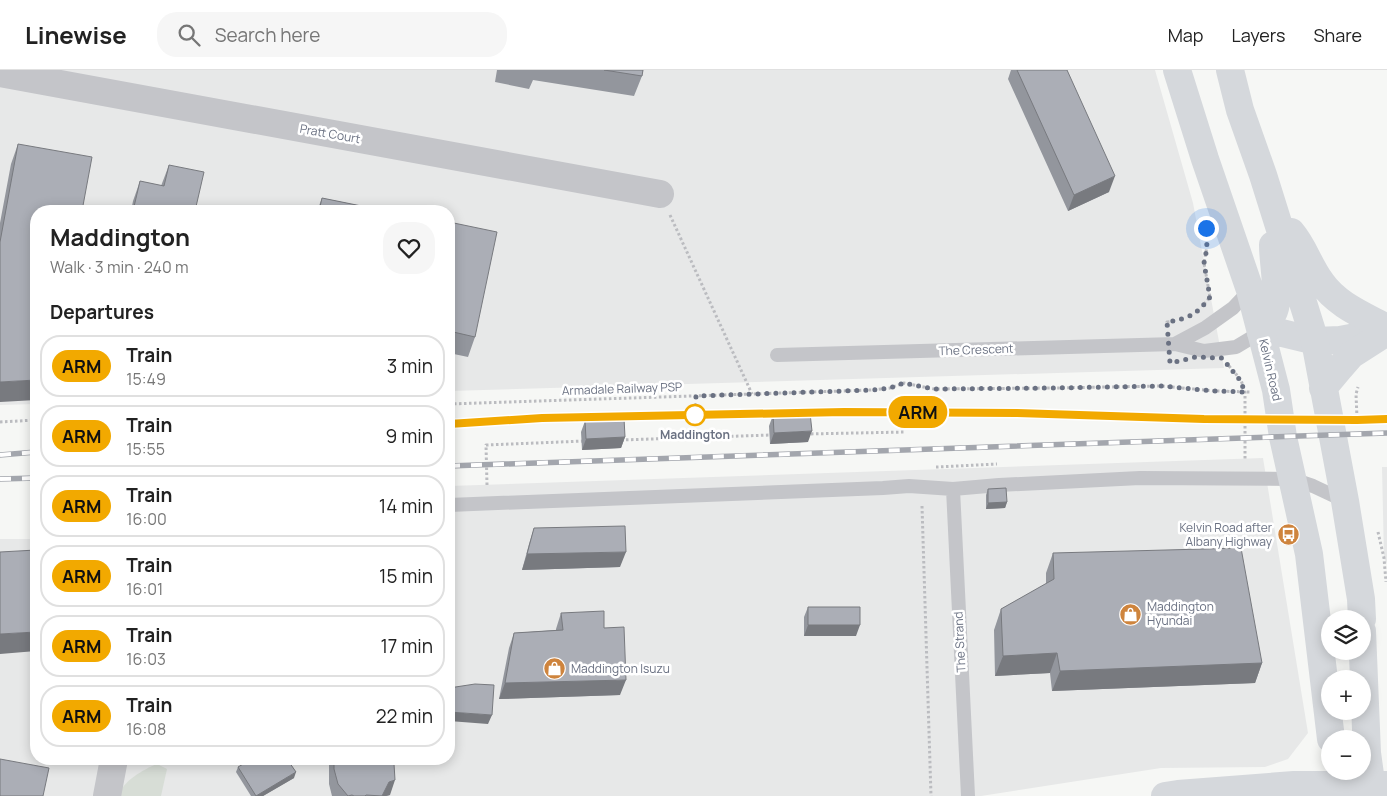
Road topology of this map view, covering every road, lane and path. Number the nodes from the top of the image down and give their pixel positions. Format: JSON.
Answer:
{"nodes":[{"id":1,"x":1178,"y":70,"type":"edge"},
{"id":2,"x":1230,"y":70,"type":"edge"},
{"id":3,"x":0,"y":73,"type":"edge"},
{"id":4,"x":660,"y":194,"type":"joint"},
{"id":5,"x":1274,"y":212,"type":"junction"},
{"id":6,"x":1208,"y":241,"type":"dead end"},
{"id":7,"x":1250,"y":290,"type":"junction"},
{"id":8,"x":1199,"y":310,"type":"dead end"},
{"id":9,"x":1176,"y":321,"type":"dead end"},
{"id":10,"x":1387,"y":330,"type":"edge"},
{"id":11,"x":1261,"y":332,"type":"junction"},
{"id":12,"x":1315,"y":341,"type":"junction"},
{"id":13,"x":1172,"y":344,"type":"junction"},
{"id":14,"x":777,"y":355,"type":"dead end"},
{"id":15,"x":1228,"y":364,"type":"dead end"},
{"id":16,"x":1323,"y":388,"type":"junction"},
{"id":17,"x":1358,"y":388,"type":"dead end"},
{"id":18,"x":1245,"y":392,"type":"junction"},
{"id":19,"x":752,"y":394,"type":"junction"},
{"id":20,"x":455,"y":404,"type":"edge"},
{"id":21,"x":1357,"y":407,"type":"dead end"},
{"id":22,"x":30,"y":420,"type":"edge"},
{"id":23,"x":0,"y":422,"type":"edge"},
{"id":24,"x":905,"y":432,"type":"dead end"},
{"id":25,"x":802,"y":434,"type":"edge"},
{"id":26,"x":773,"y":436,"type":"edge"},
{"id":27,"x":617,"y":440,"type":"edge"},
{"id":28,"x":588,"y":441,"type":"edge"},
{"id":29,"x":1245,"y":467,"type":"dead end"},
{"id":30,"x":1292,"y":478,"type":"junction"},
{"id":31,"x":487,"y":486,"type":"dead end"},
{"id":32,"x":953,"y":489,"type":"junction"},
{"id":33,"x":1345,"y":501,"type":"junction"},
{"id":34,"x":455,"y":505,"type":"edge"},
{"id":35,"x":922,"y":506,"type":"dead end"},
{"id":36,"x":1362,"y":610,"type":"edge"},
{"id":37,"x":1363,"y":660,"type":"edge"},
{"id":38,"x":1330,"y":730,"type":"edge"},
{"id":39,"x":113,"y":765,"type":"edge"},
{"id":40,"x":1334,"y":784,"type":"edge"},
{"id":41,"x":1377,"y":788,"type":"edge"},
{"id":42,"x":107,"y":796,"type":"edge"},
{"id":43,"x":931,"y":796,"type":"edge"},
{"id":44,"x":968,"y":796,"type":"edge"},
{"id":45,"x":1165,"y":796,"type":"edge"}],
"edges":[{"from":1,"to":7,"type":"main road","name":"Kelvin Road"},
{"from":2,"to":5,"type":"main road"},
{"from":3,"to":4,"type":"street","name":"Pratt Court"},
{"from":4,"to":19,"type":"path"},
{"from":5,"to":10,"type":"main road"},
{"from":5,"to":11,"type":"main road"},
{"from":5,"to":12,"type":"main road"},
{"from":6,"to":8,"type":"path"},
{"from":7,"to":11,"type":"main road","name":"Kelvin Road"},
{"from":7,"to":13,"type":"lane","name":"The Crescent"},
{"from":9,"to":13,"type":"path"},
{"from":10,"to":12,"type":"main road"},
{"from":10,"to":16,"type":"main road"},
{"from":11,"to":12,"type":"main road"},
{"from":11,"to":13,"type":"lane","name":"The Crescent"},
{"from":11,"to":30,"type":"main road","name":"Kelvin Road"},
{"from":12,"to":16,"type":"main road"},
{"from":13,"to":14,"type":"lane","name":"The Crescent"},
{"from":15,"to":18,"type":"path"},
{"from":16,"to":33,"type":"main road"},
{"from":17,"to":21,"type":"path"},
{"from":18,"to":19,"type":"path","name":"Armadale Railway PSP"},
{"from":18,"to":29,"type":"path"},
{"from":19,"to":20,"type":"path","name":"Armadale Railway PSP"},
{"from":22,"to":23,"type":"path"},
{"from":24,"to":25,"type":"path"},
{"from":26,"to":27,"type":"path"},
{"from":28,"to":31,"type":"path"},
{"from":30,"to":32,"type":"lane"},
{"from":30,"to":33,"type":"lane"},
{"from":30,"to":38,"type":"main road","name":"Kelvin Road"},
{"from":32,"to":34,"type":"lane"},
{"from":32,"to":44,"type":"lane","name":"The Strand"},
{"from":33,"to":36,"type":"main road"},
{"from":35,"to":43,"type":"path"},
{"from":37,"to":41,"type":"main road"},
{"from":39,"to":42,"type":"street"},
{"from":40,"to":41,"type":"main road"},
{"from":40,"to":45,"type":"main road"}]}
